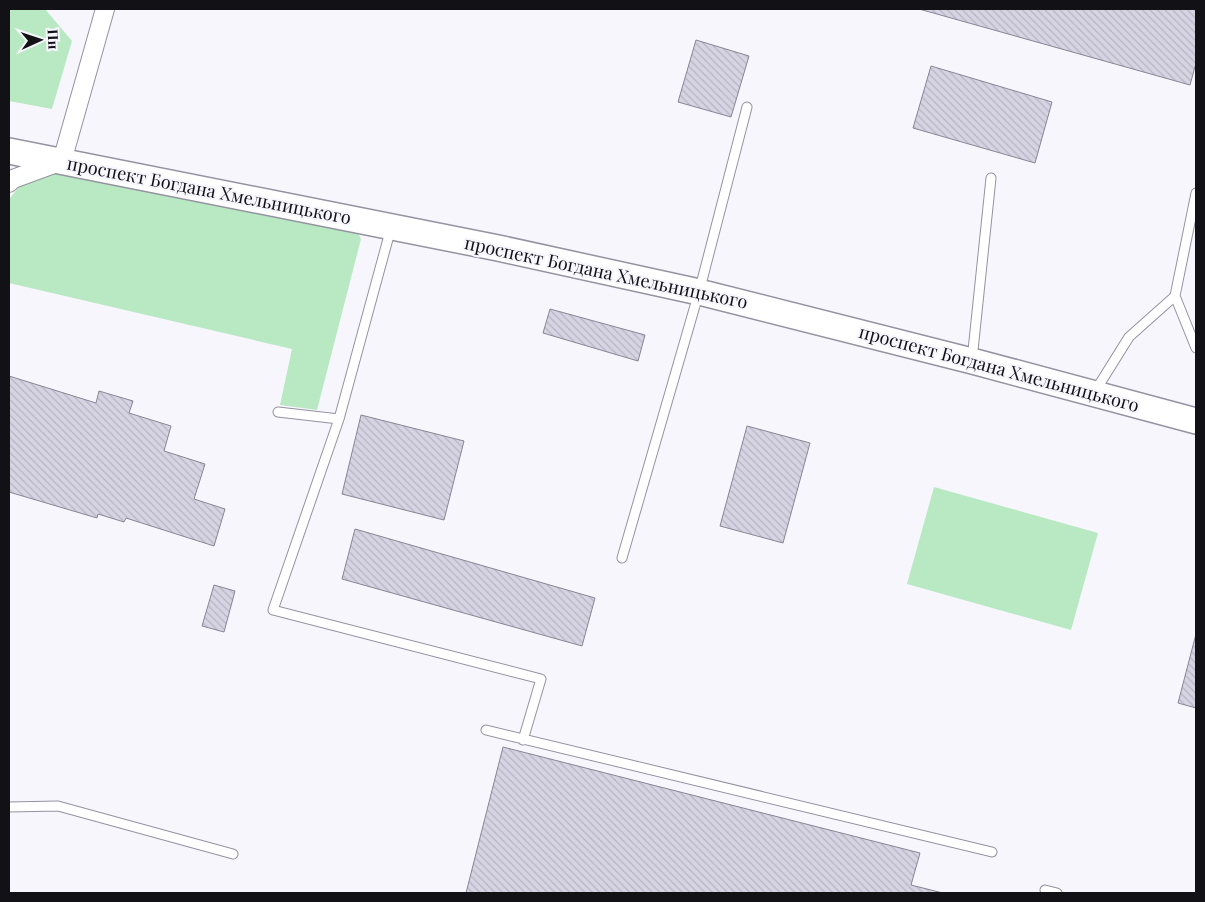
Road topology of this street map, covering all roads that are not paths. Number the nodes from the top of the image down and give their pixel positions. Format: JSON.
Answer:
{"nodes":[{"id":1,"x":105,"y":9,"type":"edge"},
{"id":2,"x":747,"y":107,"type":"dead end"},
{"id":3,"x":9,"y":151,"type":"edge"},
{"id":4,"x":62,"y":161,"type":"junction"},
{"id":5,"x":991,"y":178,"type":"dead end"},
{"id":6,"x":9,"y":183,"type":"edge"},
{"id":7,"x":1196,"y":193,"type":"edge"},
{"id":8,"x":391,"y":228,"type":"junction"},
{"id":9,"x":699,"y":292,"type":"junction"},
{"id":10,"x":1175,"y":296,"type":"junction"},
{"id":11,"x":1196,"y":348,"type":"edge"},
{"id":12,"x":972,"y":361,"type":"junction"},
{"id":13,"x":1093,"y":394,"type":"junction"},
{"id":14,"x":278,"y":412,"type":"dead end"},
{"id":15,"x":339,"y":419,"type":"junction"},
{"id":16,"x":1196,"y":421,"type":"edge"},
{"id":17,"x":622,"y":558,"type":"dead end"},
{"id":18,"x":486,"y":730,"type":"dead end"},
{"id":19,"x":523,"y":740,"type":"junction"},
{"id":20,"x":9,"y":807,"type":"edge"},
{"id":21,"x":992,"y":852,"type":"dead end"},
{"id":22,"x":233,"y":854,"type":"dead end"},
{"id":23,"x":1045,"y":890,"type":"dead end"},
{"id":24,"x":1058,"y":893,"type":"edge"}],
"edges":[{"from":1,"to":4,"type":"street"},
{"from":2,"to":9,"type":"lane"},
{"from":3,"to":4,"type":"main road","name":"проспект Богдана Хмельницького"},
{"from":4,"to":6,"type":"street"},
{"from":4,"to":8,"type":"main road","name":"проспект Богдана Хмельницького"},
{"from":5,"to":12,"type":"lane"},
{"from":7,"to":10,"type":"lane"},
{"from":8,"to":9,"type":"main road","name":"проспект Богдана Хмельницького"},
{"from":8,"to":15,"type":"lane"},
{"from":9,"to":12,"type":"main road","name":"проспект Богдана Хмельницького"},
{"from":9,"to":17,"type":"lane"},
{"from":10,"to":11,"type":"lane"},
{"from":10,"to":13,"type":"lane"},
{"from":12,"to":13,"type":"main road","name":"проспект Богдана Хмельницького"},
{"from":13,"to":16,"type":"main road","name":"проспект Богдана Хмельницького"},
{"from":14,"to":15,"type":"lane"},
{"from":15,"to":19,"type":"lane"},
{"from":18,"to":19,"type":"lane"},
{"from":19,"to":21,"type":"lane"},
{"from":20,"to":22,"type":"lane"},
{"from":23,"to":24,"type":"lane"}]}
